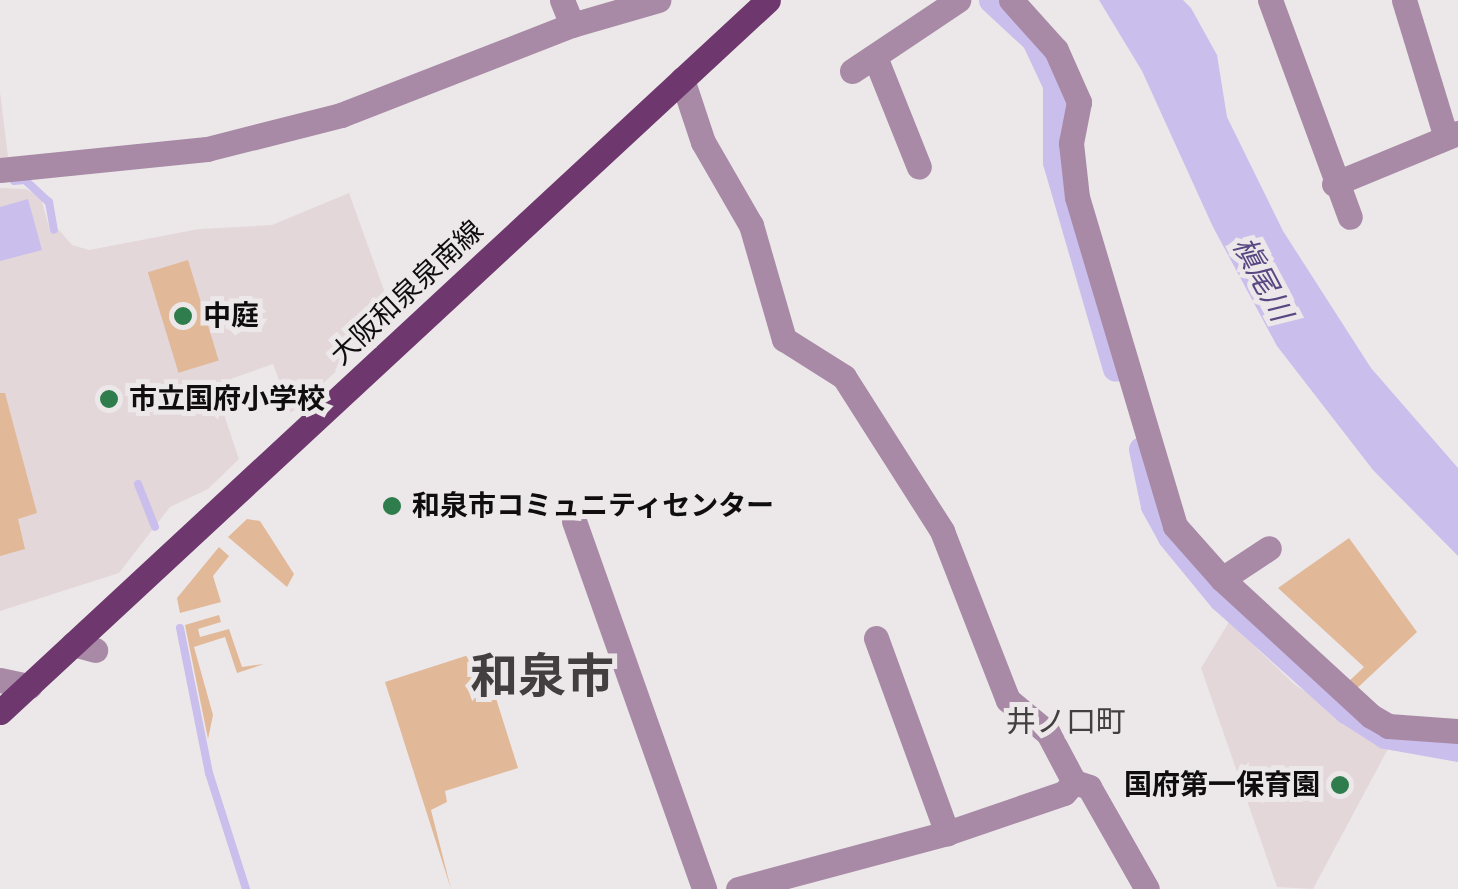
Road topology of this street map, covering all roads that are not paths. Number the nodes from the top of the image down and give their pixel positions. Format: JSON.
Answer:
{"nodes":[{"id":1,"x":562,"y":0,"type":"edge"},
{"id":2,"x":658,"y":0,"type":"edge"},
{"id":3,"x":768,"y":0,"type":"edge"},
{"id":4,"x":958,"y":0,"type":"edge"},
{"id":5,"x":1010,"y":0,"type":"edge"},
{"id":6,"x":1270,"y":0,"type":"edge"},
{"id":7,"x":1404,"y":0,"type":"edge"},
{"id":8,"x":572,"y":25,"type":"junction"},
{"id":9,"x":876,"y":57,"type":"junction"},
{"id":10,"x":852,"y":71,"type":"dead end"},
{"id":11,"x":682,"y":78,"type":"junction"},
{"id":12,"x":1452,"y":135,"type":"edge"},
{"id":13,"x":918,"y":167,"type":"dead end"},
{"id":14,"x":0,"y":170,"type":"edge"},
{"id":15,"x":1334,"y":184,"type":"junction"},
{"id":16,"x":1350,"y":217,"type":"dead end"},
{"id":17,"x":574,"y":521,"type":"dead end"},
{"id":18,"x":1269,"y":548,"type":"dead end"},
{"id":19,"x":1222,"y":579,"type":"junction"},
{"id":20,"x":890,"y":650,"type":"dead end"},
{"id":21,"x":0,"y":680,"type":"edge"},
{"id":22,"x":29,"y":686,"type":"junction"},
{"id":23,"x":0,"y":712,"type":"edge"},
{"id":24,"x":1458,"y":731,"type":"edge"},
{"id":25,"x":1074,"y":782,"type":"junction"},
{"id":26,"x":947,"y":833,"type":"junction"},
{"id":27,"x":704,"y":889,"type":"edge"},
{"id":28,"x":738,"y":889,"type":"edge"},
{"id":29,"x":1147,"y":889,"type":"edge"}],
"edges":[{"from":1,"to":8,"type":"street"},
{"from":2,"to":8,"type":"street"},
{"from":3,"to":11,"type":"main road","name":"大阪和泉泉南線"},
{"from":4,"to":9,"type":"street"},
{"from":5,"to":19,"type":"street"},
{"from":6,"to":15,"type":"street"},
{"from":7,"to":12,"type":"street"},
{"from":8,"to":14,"type":"street"},
{"from":9,"to":10,"type":"street"},
{"from":9,"to":13,"type":"street"},
{"from":11,"to":22,"type":"main road","name":"大阪和泉泉南線"},
{"from":11,"to":25,"type":"street"},
{"from":12,"to":15,"type":"street"},
{"from":15,"to":16,"type":"street"},
{"from":17,"to":27,"type":"street"},
{"from":18,"to":19,"type":"street"},
{"from":19,"to":24,"type":"street"},
{"from":20,"to":26,"type":"street"},
{"from":21,"to":22,"type":"street"},
{"from":22,"to":23,"type":"main road","name":"大阪和泉泉南線"},
{"from":25,"to":26,"type":"street"},
{"from":25,"to":29,"type":"street"},
{"from":26,"to":28,"type":"street"}]}
